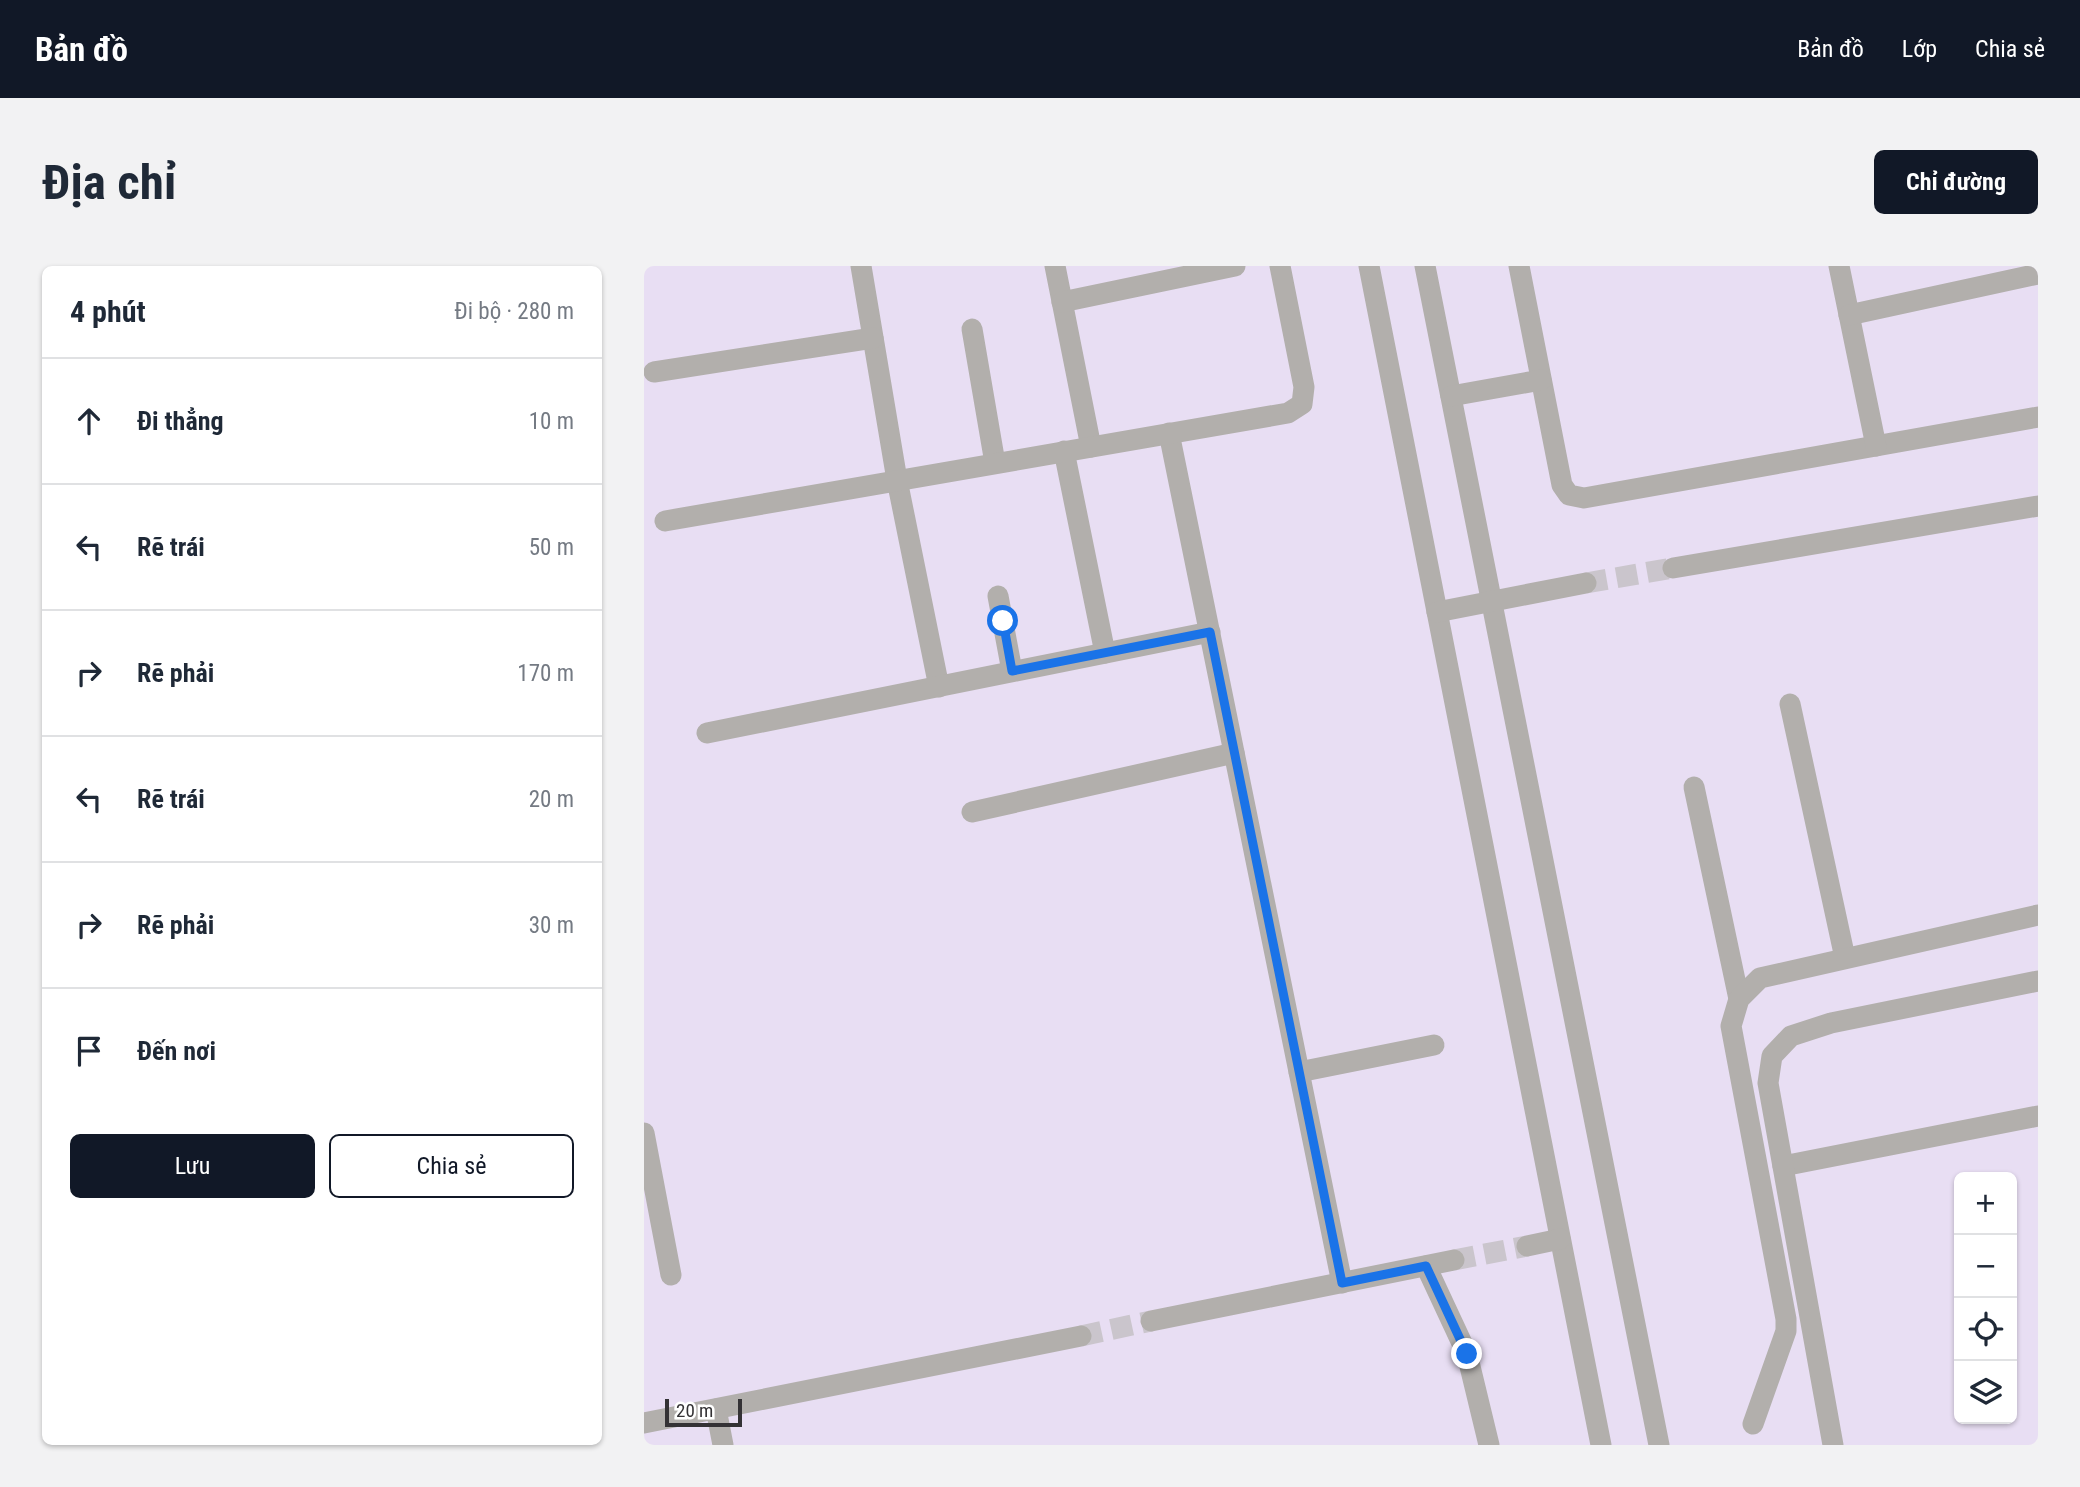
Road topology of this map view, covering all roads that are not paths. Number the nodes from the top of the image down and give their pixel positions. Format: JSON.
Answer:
{"nodes":[{"id":1,"x":861,"y":266,"type":"edge"},
{"id":2,"x":1055,"y":266,"type":"edge"},
{"id":3,"x":1236,"y":266,"type":"edge"},
{"id":4,"x":1280,"y":266,"type":"edge"},
{"id":5,"x":1369,"y":266,"type":"edge"},
{"id":6,"x":1425,"y":266,"type":"edge"},
{"id":7,"x":1519,"y":266,"type":"edge"},
{"id":8,"x":1839,"y":266,"type":"edge"},
{"id":9,"x":2007,"y":273,"type":"edge"},
{"id":10,"x":2038,"y":274,"type":"edge"},
{"id":11,"x":1062,"y":302,"type":"junction"},
{"id":12,"x":1849,"y":315,"type":"junction"},
{"id":13,"x":972,"y":329,"type":"dead end"},
{"id":14,"x":873,"y":338,"type":"junction"},
{"id":15,"x":654,"y":372,"type":"dead end"},
{"id":16,"x":1541,"y":380,"type":"junction"},
{"id":17,"x":1451,"y":396,"type":"junction"},
{"id":18,"x":2038,"y":417,"type":"edge"},
{"id":19,"x":1169,"y":433,"type":"junction"},
{"id":20,"x":1875,"y":446,"type":"junction"},
{"id":21,"x":1091,"y":447,"type":"junction"},
{"id":22,"x":1063,"y":451,"type":"junction"},
{"id":23,"x":995,"y":463,"type":"junction"},
{"id":24,"x":897,"y":480,"type":"junction"},
{"id":25,"x":2038,"y":506,"type":"edge"},
{"id":26,"x":665,"y":521,"type":"dead end"},
{"id":27,"x":1673,"y":568,"type":"tunnel mouth"},
{"id":28,"x":1586,"y":583,"type":"tunnel mouth"},
{"id":29,"x":998,"y":596,"type":"dead end"},
{"id":30,"x":1491,"y":602,"type":"junction"},
{"id":31,"x":1437,"y":612,"type":"junction"},
{"id":32,"x":1210,"y":632,"type":"junction"},
{"id":33,"x":1105,"y":653,"type":"junction"},
{"id":34,"x":1012,"y":671,"type":"junction"},
{"id":35,"x":939,"y":687,"type":"junction"},
{"id":36,"x":1790,"y":704,"type":"dead end"},
{"id":37,"x":707,"y":733,"type":"dead end"},
{"id":38,"x":1234,"y":753,"type":"junction"},
{"id":39,"x":1694,"y":787,"type":"dead end"},
{"id":40,"x":972,"y":812,"type":"dead end"},
{"id":41,"x":2038,"y":915,"type":"edge"},
{"id":42,"x":1845,"y":958,"type":"junction"},
{"id":43,"x":2038,"y":981,"type":"edge"},
{"id":44,"x":1739,"y":999,"type":"junction"},
{"id":45,"x":1434,"y":1045,"type":"dead end"},
{"id":46,"x":1299,"y":1072,"type":"junction"},
{"id":47,"x":2038,"y":1116,"type":"edge"},
{"id":48,"x":644,"y":1133,"type":"edge"},
{"id":49,"x":1783,"y":1166,"type":"junction"},
{"id":50,"x":1560,"y":1239,"type":"junction"},
{"id":51,"x":1527,"y":1246,"type":"tunnel mouth"},
{"id":52,"x":1454,"y":1260,"type":"tunnel mouth"},
{"id":53,"x":1426,"y":1266,"type":"junction"},
{"id":54,"x":671,"y":1275,"type":"dead end"},
{"id":55,"x":1342,"y":1283,"type":"junction"},
{"id":56,"x":1151,"y":1321,"type":"tunnel mouth"},
{"id":57,"x":1081,"y":1336,"type":"tunnel mouth"},
{"id":58,"x":716,"y":1409,"type":"junction"},
{"id":59,"x":644,"y":1423,"type":"edge"},
{"id":60,"x":1753,"y":1424,"type":"dead end"},
{"id":61,"x":723,"y":1445,"type":"edge"},
{"id":62,"x":1489,"y":1445,"type":"edge"},
{"id":63,"x":1601,"y":1445,"type":"edge"},
{"id":64,"x":1659,"y":1445,"type":"edge"},
{"id":65,"x":1832,"y":1445,"type":"edge"}],
"edges":[{"from":1,"to":14,"type":"street"},
{"from":2,"to":11,"type":"street"},
{"from":3,"to":11,"type":"street"},
{"from":4,"to":19,"type":"street"},
{"from":5,"to":31,"type":"street"},
{"from":6,"to":17,"type":"street"},
{"from":7,"to":16,"type":"street"},
{"from":8,"to":12,"type":"street"},
{"from":9,"to":10,"type":"street"},
{"from":9,"to":12,"type":"street"},
{"from":11,"to":21,"type":"street"},
{"from":12,"to":20,"type":"street"},
{"from":13,"to":23,"type":"street"},
{"from":14,"to":15,"type":"street"},
{"from":14,"to":24,"type":"street"},
{"from":16,"to":17,"type":"street"},
{"from":16,"to":20,"type":"street"},
{"from":17,"to":30,"type":"street"},
{"from":18,"to":20,"type":"street"},
{"from":19,"to":21,"type":"street"},
{"from":19,"to":32,"type":"street"},
{"from":21,"to":22,"type":"street"},
{"from":22,"to":23,"type":"street"},
{"from":22,"to":33,"type":"street"},
{"from":23,"to":24,"type":"street"},
{"from":24,"to":26,"type":"street"},
{"from":24,"to":35,"type":"street"},
{"from":25,"to":27,"type":"street"},
{"from":28,"to":30,"type":"street"},
{"from":29,"to":34,"type":"street"},
{"from":30,"to":31,"type":"street"},
{"from":30,"to":64,"type":"street"},
{"from":31,"to":50,"type":"street"},
{"from":32,"to":33,"type":"street"},
{"from":32,"to":38,"type":"street"},
{"from":33,"to":34,"type":"street"},
{"from":34,"to":35,"type":"street"},
{"from":35,"to":37,"type":"street"},
{"from":36,"to":42,"type":"street"},
{"from":38,"to":40,"type":"street"},
{"from":38,"to":46,"type":"street"},
{"from":39,"to":44,"type":"street"},
{"from":41,"to":42,"type":"street"},
{"from":42,"to":44,"type":"street"},
{"from":43,"to":49,"type":"street"},
{"from":44,"to":60,"type":"street"},
{"from":45,"to":46,"type":"street"},
{"from":46,"to":55,"type":"street"},
{"from":47,"to":49,"type":"street"},
{"from":48,"to":54,"type":"street"},
{"from":49,"to":65,"type":"street"},
{"from":50,"to":51,"type":"street"},
{"from":50,"to":63,"type":"street"},
{"from":52,"to":53,"type":"street"},
{"from":53,"to":55,"type":"street"},
{"from":53,"to":62,"type":"street"},
{"from":55,"to":56,"type":"street"},
{"from":57,"to":58,"type":"street"},
{"from":58,"to":59,"type":"street"},
{"from":58,"to":61,"type":"street"}]}
